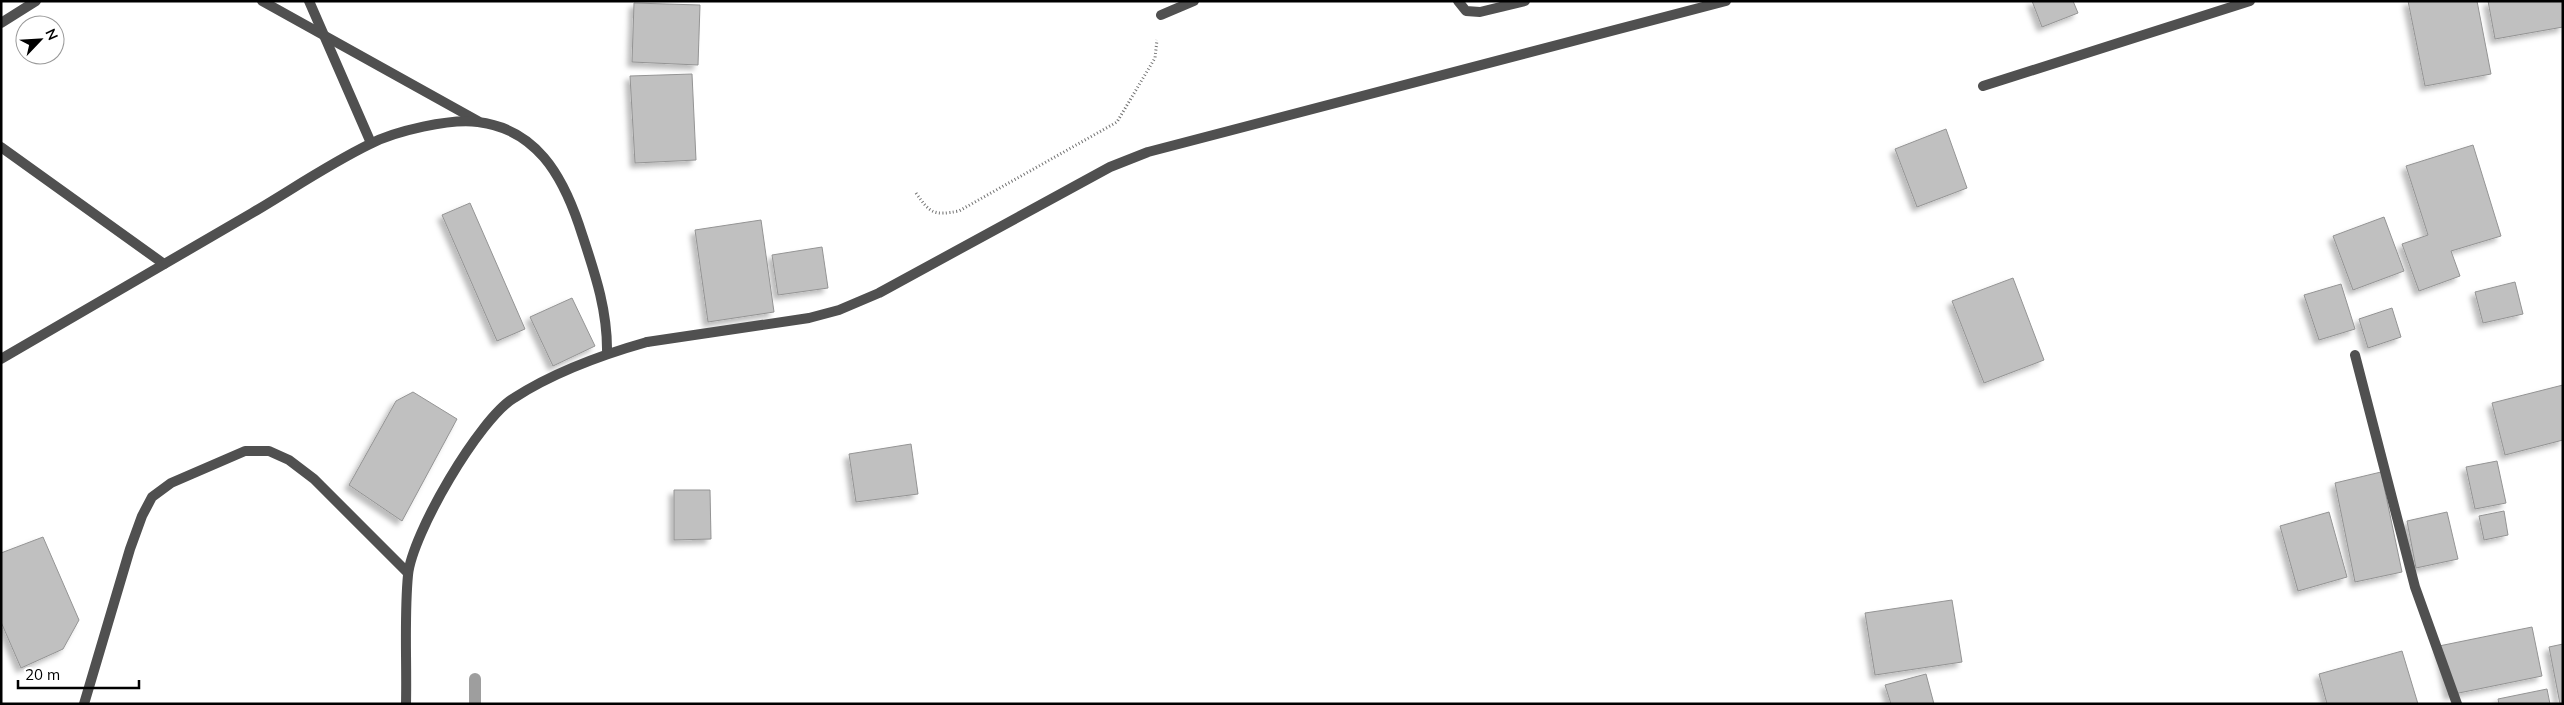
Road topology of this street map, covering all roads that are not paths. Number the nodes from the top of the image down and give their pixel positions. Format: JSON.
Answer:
{"nodes":[{"id":1,"x":36,"y":1,"type":"edge"},
{"id":2,"x":262,"y":1,"type":"edge"},
{"id":3,"x":309,"y":1,"type":"edge"},
{"id":4,"x":1194,"y":1,"type":"edge"},
{"id":5,"x":1458,"y":1,"type":"edge"},
{"id":6,"x":1525,"y":1,"type":"edge"},
{"id":7,"x":1726,"y":1,"type":"edge"},
{"id":8,"x":2250,"y":1,"type":"edge"},
{"id":9,"x":1160,"y":15,"type":"road end"},
{"id":10,"x":1,"y":23,"type":"edge"},
{"id":11,"x":324,"y":37,"type":"junction"},
{"id":12,"x":1982,"y":86,"type":"dead end"},
{"id":13,"x":478,"y":122,"type":"junction"},
{"id":14,"x":371,"y":143,"type":"junction"},
{"id":15,"x":1,"y":147,"type":"edge"},
{"id":16,"x":164,"y":264,"type":"junction"},
{"id":17,"x":606,"y":354,"type":"junction"},
{"id":18,"x":2355,"y":355,"type":"dead end"},
{"id":19,"x":1,"y":359,"type":"edge"},
{"id":20,"x":408,"y":573,"type":"junction"},
{"id":21,"x":84,"y":704,"type":"edge"},
{"id":22,"x":406,"y":704,"type":"edge"},
{"id":23,"x":2458,"y":704,"type":"edge"}],
"edges":[{"from":1,"to":10,"type":"street"},
{"from":2,"to":11,"type":"street"},
{"from":3,"to":11,"type":"street"},
{"from":4,"to":9,"type":"street"},
{"from":5,"to":6,"type":"street"},
{"from":7,"to":17,"type":"street"},
{"from":8,"to":12,"type":"street"},
{"from":11,"to":13,"type":"street"},
{"from":11,"to":14,"type":"street"},
{"from":13,"to":14,"type":"street"},
{"from":13,"to":17,"type":"street"},
{"from":14,"to":16,"type":"street"},
{"from":15,"to":16,"type":"street"},
{"from":16,"to":19,"type":"street"},
{"from":17,"to":20,"type":"street"},
{"from":18,"to":23,"type":"street"},
{"from":20,"to":21,"type":"street"},
{"from":20,"to":22,"type":"street"}]}
